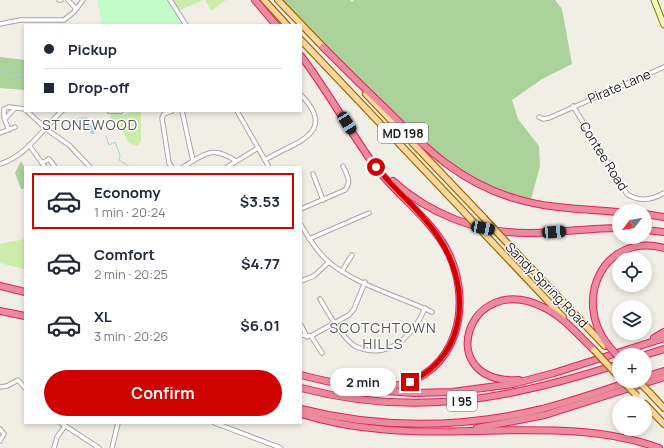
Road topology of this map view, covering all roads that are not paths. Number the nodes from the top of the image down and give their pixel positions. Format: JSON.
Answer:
{"nodes":[{"id":1,"x":68,"y":0,"type":"edge"},
{"id":2,"x":83,"y":0,"type":"edge"},
{"id":3,"x":170,"y":0,"type":"edge"},
{"id":4,"x":255,"y":0,"type":"edge"},
{"id":5,"x":264,"y":0,"type":"edge"},
{"id":6,"x":278,"y":0,"type":"edge"},
{"id":7,"x":654,"y":0,"type":"edge"},
{"id":8,"x":76,"y":9,"type":"junction"},
{"id":9,"x":0,"y":24,"type":"edge"},
{"id":10,"x":185,"y":24,"type":"edge"},
{"id":11,"x":275,"y":24,"type":"edge"},
{"id":12,"x":286,"y":24,"type":"edge"},
{"id":13,"x":301,"y":24,"type":"edge"},
{"id":14,"x":664,"y":24,"type":"edge"},
{"id":15,"x":302,"y":25,"type":"edge"},
{"id":16,"x":302,"y":41,"type":"edge"},
{"id":17,"x":323,"y":47,"type":"junction"},
{"id":18,"x":302,"y":57,"type":"edge"},
{"id":19,"x":664,"y":67,"type":"edge"},
{"id":20,"x":302,"y":96,"type":"edge"},
{"id":21,"x":573,"y":106,"type":"junction"},
{"id":22,"x":15,"y":108,"type":"junction"},
{"id":23,"x":24,"y":110,"type":"edge"},
{"id":24,"x":28,"y":112,"type":"edge"},
{"id":25,"x":61,"y":112,"type":"edge"},
{"id":26,"x":169,"y":112,"type":"edge"},
{"id":27,"x":182,"y":112,"type":"edge"},
{"id":28,"x":238,"y":112,"type":"edge"},
{"id":29,"x":538,"y":117,"type":"dead end"},
{"id":30,"x":5,"y":119,"type":"junction"},
{"id":31,"x":15,"y":127,"type":"dead end"},
{"id":32,"x":46,"y":129,"type":"junction"},
{"id":33,"x":9,"y":130,"type":"junction"},
{"id":34,"x":0,"y":133,"type":"edge"},
{"id":35,"x":29,"y":145,"type":"junction"},
{"id":36,"x":361,"y":146,"type":"junction"},
{"id":37,"x":258,"y":148,"type":"junction"},
{"id":38,"x":265,"y":160,"type":"junction"},
{"id":39,"x":194,"y":161,"type":"junction"},
{"id":40,"x":236,"y":161,"type":"junction"},
{"id":41,"x":42,"y":163,"type":"junction"},
{"id":42,"x":0,"y":164,"type":"edge"},
{"id":43,"x":44,"y":166,"type":"edge"},
{"id":44,"x":54,"y":166,"type":"edge"},
{"id":45,"x":89,"y":166,"type":"edge"},
{"id":46,"x":171,"y":166,"type":"edge"},
{"id":47,"x":185,"y":166,"type":"edge"},
{"id":48,"x":228,"y":166,"type":"edge"},
{"id":49,"x":268,"y":166,"type":"edge"},
{"id":50,"x":343,"y":166,"type":"dead end"},
{"id":51,"x":313,"y":174,"type":"dead end"},
{"id":52,"x":664,"y":193,"type":"edge"},
{"id":53,"x":323,"y":200,"type":"junction"},
{"id":54,"x":302,"y":209,"type":"edge"},
{"id":55,"x":612,"y":211,"type":"edge"},
{"id":56,"x":369,"y":213,"type":"dead end"},
{"id":57,"x":652,"y":215,"type":"edge"},
{"id":58,"x":664,"y":217,"type":"edge"},
{"id":59,"x":302,"y":227,"type":"edge"},
{"id":60,"x":612,"y":228,"type":"edge"},
{"id":61,"x":652,"y":231,"type":"edge"},
{"id":62,"x":664,"y":232,"type":"edge"},
{"id":63,"x":309,"y":238,"type":"junction"},
{"id":64,"x":664,"y":248,"type":"edge"},
{"id":65,"x":352,"y":255,"type":"dead end"},
{"id":66,"x":329,"y":262,"type":"junction"},
{"id":67,"x":342,"y":271,"type":"junction"},
{"id":68,"x":302,"y":281,"type":"edge"},
{"id":69,"x":365,"y":282,"type":"junction"},
{"id":70,"x":0,"y":286,"type":"edge"},
{"id":71,"x":24,"y":292,"type":"edge"},
{"id":72,"x":320,"y":299,"type":"dead end"},
{"id":73,"x":425,"y":308,"type":"junction"},
{"id":74,"x":0,"y":311,"type":"edge"},
{"id":75,"x":432,"y":312,"type":"dead end"},
{"id":76,"x":24,"y":316,"type":"edge"},
{"id":77,"x":335,"y":323,"type":"junction"},
{"id":78,"x":302,"y":327,"type":"edge"},
{"id":79,"x":664,"y":332,"type":"edge"},
{"id":80,"x":302,"y":336,"type":"edge"},
{"id":81,"x":312,"y":336,"type":"junction"},
{"id":82,"x":307,"y":337,"type":"junction"},
{"id":83,"x":664,"y":338,"type":"edge"},
{"id":84,"x":607,"y":346,"type":"junction"},
{"id":85,"x":664,"y":349,"type":"edge"},
{"id":86,"x":594,"y":350,"type":"junction"},
{"id":87,"x":612,"y":351,"type":"edge"},
{"id":88,"x":322,"y":353,"type":"dead end"},
{"id":89,"x":652,"y":353,"type":"edge"},
{"id":90,"x":607,"y":355,"type":"junction"},
{"id":91,"x":579,"y":365,"type":"junction"},
{"id":92,"x":612,"y":366,"type":"edge"},
{"id":93,"x":612,"y":369,"type":"edge"},
{"id":94,"x":664,"y":371,"type":"edge"},
{"id":95,"x":652,"y":375,"type":"edge"},
{"id":96,"x":302,"y":377,"type":"edge"},
{"id":97,"x":302,"y":377,"type":"edge"},
{"id":98,"x":664,"y":377,"type":"edge"},
{"id":99,"x":0,"y":387,"type":"edge"},
{"id":100,"x":24,"y":387,"type":"edge"},
{"id":101,"x":612,"y":387,"type":"edge"},
{"id":102,"x":302,"y":388,"type":"edge"},
{"id":103,"x":630,"y":388,"type":"edge"},
{"id":104,"x":645,"y":388,"type":"edge"},
{"id":105,"x":637,"y":396,"type":"edge"},
{"id":106,"x":664,"y":408,"type":"edge"},
{"id":107,"x":302,"y":409,"type":"edge"},
{"id":108,"x":652,"y":412,"type":"edge"},
{"id":109,"x":302,"y":414,"type":"edge"},
{"id":110,"x":63,"y":424,"type":"edge"},
{"id":111,"x":118,"y":424,"type":"edge"},
{"id":112,"x":218,"y":424,"type":"edge"},
{"id":113,"x":664,"y":424,"type":"edge"},
{"id":114,"x":0,"y":429,"type":"edge"},
{"id":115,"x":422,"y":430,"type":"junction"},
{"id":116,"x":0,"y":441,"type":"edge"},
{"id":117,"x":273,"y":446,"type":"edge"},
{"id":118,"x":54,"y":448,"type":"edge"},
{"id":119,"x":99,"y":448,"type":"edge"},
{"id":120,"x":112,"y":448,"type":"edge"},
{"id":121,"x":280,"y":448,"type":"edge"},
{"id":122,"x":660,"y":448,"type":"edge"}],
"edges":[{"from":1,"to":8,"type":"street"},
{"from":2,"to":8,"type":"street"},
{"from":3,"to":10,"type":"street"},
{"from":4,"to":11,"type":"highway"},
{"from":5,"to":12,"type":"main road"},
{"from":6,"to":13,"type":"main road","name":"Sandy Spring Road","number":"MD 198"},
{"from":7,"to":14,"type":"street"},
{"from":8,"to":9,"type":"street"},
{"from":15,"to":17,"type":"main road","name":"Sandy Spring Road","number":"MD 198"},
{"from":16,"to":86,"type":"main road","name":"Sandy Spring Road","number":"MD 198","bridge":true},
{"from":17,"to":55,"type":"highway"},
{"from":17,"to":84,"type":"main road","name":"Sandy Spring Road","number":"MD 198","bridge":true},
{"from":18,"to":36,"type":"highway"},
{"from":19,"to":21,"type":"street","name":"Pirate Lane"},
{"from":20,"to":38,"type":"street"},
{"from":21,"to":29,"type":"street","name":"Pirate Lane"},
{"from":21,"to":52,"type":"street","name":"Contee Road"},
{"from":22,"to":23,"type":"street"},
{"from":22,"to":30,"type":"street"},
{"from":22,"to":30,"type":"street"},
{"from":24,"to":32,"type":"street"},
{"from":25,"to":32,"type":"street"},
{"from":26,"to":46,"type":"street"},
{"from":27,"to":39,"type":"street"},
{"from":28,"to":37,"type":"street"},
{"from":30,"to":33,"type":"street"},
{"from":31,"to":33,"type":"street"},
{"from":32,"to":35,"type":"street"},
{"from":32,"to":45,"type":"street"},
{"from":33,"to":34,"type":"street"},
{"from":35,"to":41,"type":"street"},
{"from":35,"to":42,"type":"street"},
{"from":36,"to":60,"type":"highway"},
{"from":36,"to":96,"type":"highway"},
{"from":37,"to":38,"type":"street"},
{"from":37,"to":40,"type":"street"},
{"from":38,"to":49,"type":"street"},
{"from":39,"to":40,"type":"street"},
{"from":39,"to":47,"type":"street"},
{"from":40,"to":48,"type":"street"},
{"from":41,"to":43,"type":"street"},
{"from":41,"to":44,"type":"street"},
{"from":50,"to":53,"type":"street"},
{"from":51,"to":53,"type":"street"},
{"from":53,"to":54,"type":"street"},
{"from":56,"to":63,"type":"street"},
{"from":57,"to":58,"type":"highway"},
{"from":59,"to":63,"type":"street"},
{"from":61,"to":62,"type":"highway"},
{"from":63,"to":66,"type":"street"},
{"from":64,"to":84,"type":"highway"},
{"from":65,"to":67,"type":"street"},
{"from":66,"to":67,"type":"street"},
{"from":66,"to":68,"type":"street"},
{"from":67,"to":69,"type":"street"},
{"from":69,"to":73,"type":"street"},
{"from":69,"to":77,"type":"street"},
{"from":70,"to":71,"type":"highway"},
{"from":72,"to":77,"type":"street"},
{"from":73,"to":75,"type":"street"},
{"from":73,"to":77,"type":"street"},
{"from":74,"to":76,"type":"highway"},
{"from":77,"to":81,"type":"street"},
{"from":78,"to":82,"type":"street"},
{"from":79,"to":90,"type":"highway"},
{"from":80,"to":82,"type":"street"},
{"from":81,"to":82,"type":"street"},
{"from":81,"to":88,"type":"street"},
{"from":83,"to":90,"type":"highway"},
{"from":84,"to":87,"type":"highway","bridge":true},
{"from":85,"to":89,"type":"highway"},
{"from":86,"to":91,"type":"highway"},
{"from":86,"to":93,"type":"main road","name":"Sandy Spring Road","number":"MD 198","bridge":true},
{"from":90,"to":91,"type":"highway"},
{"from":91,"to":97,"type":"highway"},
{"from":92,"to":102,"type":"highway","number":"I 95"},
{"from":94,"to":95,"type":"highway"},
{"from":98,"to":115,"type":"highway"},
{"from":99,"to":100,"type":"street"},
{"from":101,"to":107,"type":"highway","number":"I 95"},
{"from":103,"to":105,"type":"main road","bridge":true},
{"from":104,"to":106,"type":"main road","bridge":true},
{"from":108,"to":113,"type":"main road"},
{"from":109,"to":115,"type":"highway"},
{"from":110,"to":118,"type":"street"},
{"from":110,"to":119,"type":"street"},
{"from":111,"to":120,"type":"street"},
{"from":112,"to":117,"type":"street"},
{"from":114,"to":116,"type":"street"},
{"from":115,"to":122,"type":"highway"},
{"from":117,"to":121,"type":"street"}]}
